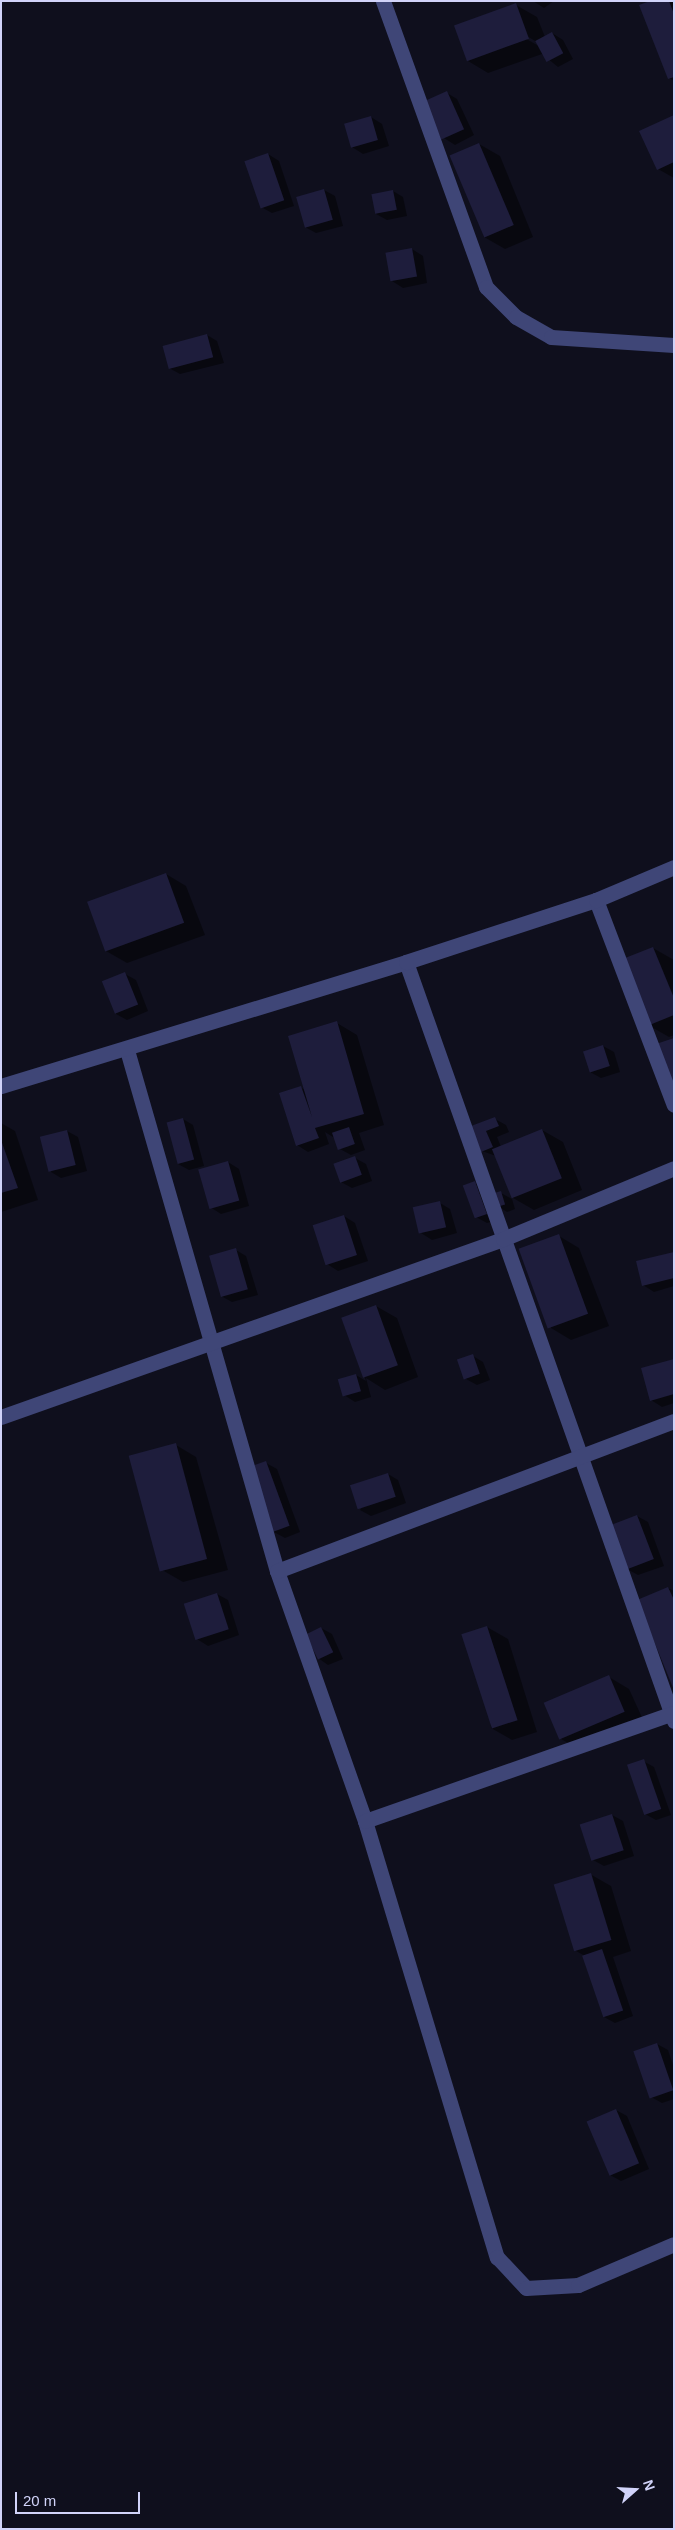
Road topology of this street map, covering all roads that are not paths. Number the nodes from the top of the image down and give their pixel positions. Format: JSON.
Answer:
{"nodes":[{"id":1,"x":383,"y":1,"type":"edge"},
{"id":2,"x":674,"y":345,"type":"edge"},
{"id":3,"x":674,"y":867,"type":"edge"},
{"id":4,"x":596,"y":900,"type":"junction"},
{"id":5,"x":406,"y":962,"type":"junction"},
{"id":6,"x":127,"y":1050,"type":"junction"},
{"id":7,"x":1,"y":1086,"type":"edge"},
{"id":8,"x":674,"y":1105,"type":"edge"},
{"id":9,"x":674,"y":1168,"type":"edge"},
{"id":10,"x":503,"y":1239,"type":"junction"},
{"id":11,"x":212,"y":1341,"type":"junction"},
{"id":12,"x":1,"y":1417,"type":"edge"},
{"id":13,"x":674,"y":1421,"type":"edge"},
{"id":14,"x":582,"y":1456,"type":"junction"},
{"id":15,"x":277,"y":1571,"type":"junction"},
{"id":16,"x":673,"y":1716,"type":"edge"},
{"id":17,"x":365,"y":1821,"type":"junction"},
{"id":18,"x":674,"y":2244,"type":"edge"}],
"edges":[{"from":1,"to":2,"type":"street"},
{"from":3,"to":4,"type":"street"},
{"from":4,"to":5,"type":"street"},
{"from":4,"to":8,"type":"street"},
{"from":5,"to":6,"type":"street"},
{"from":5,"to":10,"type":"street"},
{"from":6,"to":7,"type":"street"},
{"from":6,"to":11,"type":"street"},
{"from":9,"to":10,"type":"street"},
{"from":10,"to":11,"type":"street"},
{"from":10,"to":14,"type":"street"},
{"from":11,"to":12,"type":"street"},
{"from":11,"to":15,"type":"street"},
{"from":13,"to":14,"type":"street"},
{"from":14,"to":15,"type":"street"},
{"from":14,"to":16,"type":"street"},
{"from":15,"to":17,"type":"street"},
{"from":16,"to":17,"type":"street"},
{"from":17,"to":18,"type":"street"}]}
